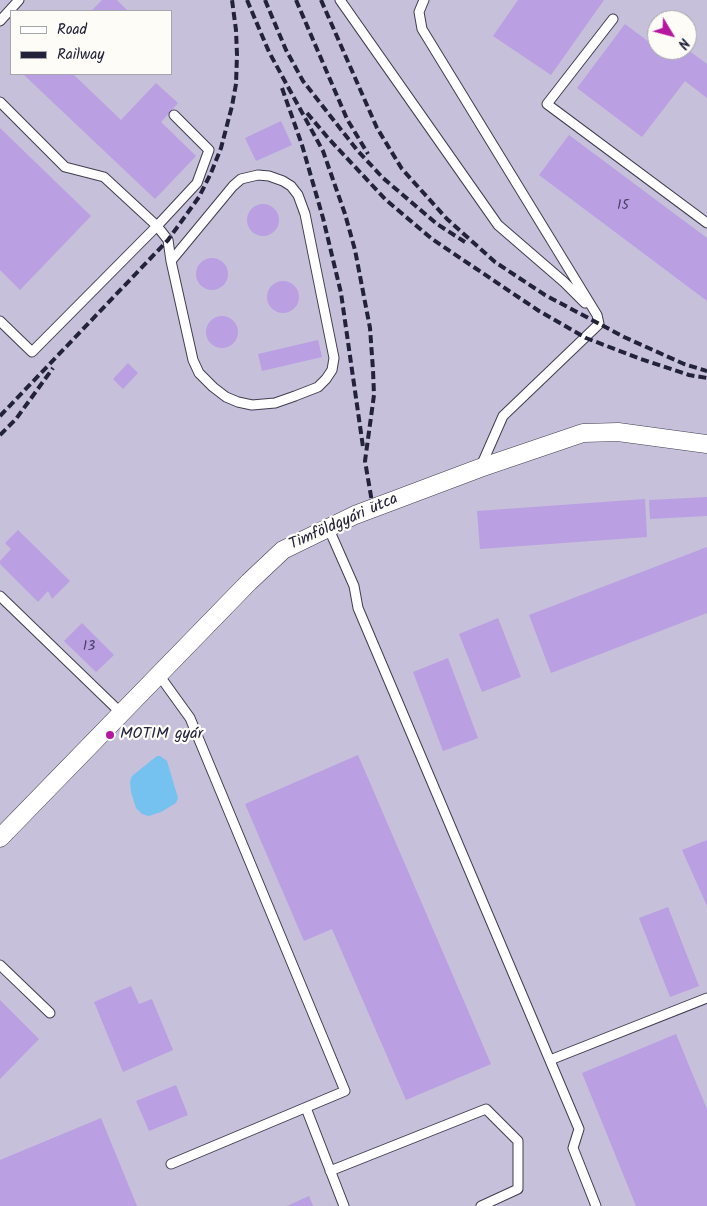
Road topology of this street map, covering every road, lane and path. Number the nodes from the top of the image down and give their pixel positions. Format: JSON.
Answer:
{"nodes":[{"id":1,"x":20,"y":0,"type":"edge"},
{"id":2,"x":340,"y":0,"type":"edge"},
{"id":3,"x":424,"y":0,"type":"edge"},
{"id":4,"x":10,"y":10,"type":"edge"},
{"id":5,"x":10,"y":10,"type":"edge"},
{"id":6,"x":613,"y":19,"type":"dead end"},
{"id":7,"x":0,"y":21,"type":"edge"},
{"id":8,"x":0,"y":102,"type":"edge"},
{"id":9,"x":174,"y":115,"type":"dead end"},
{"id":10,"x":707,"y":223,"type":"edge"},
{"id":11,"x":157,"y":226,"type":"junction"},
{"id":12,"x":170,"y":261,"type":"junction"},
{"id":13,"x":597,"y":315,"type":"junction"},
{"id":14,"x":0,"y":321,"type":"edge"},
{"id":15,"x":707,"y":444,"type":"edge"},
{"id":16,"x":480,"y":468,"type":"junction"},
{"id":17,"x":328,"y":527,"type":"junction"},
{"id":18,"x":0,"y":596,"type":"edge"},
{"id":19,"x":159,"y":674,"type":"junction"},
{"id":20,"x":121,"y":713,"type":"junction"},
{"id":21,"x":0,"y":838,"type":"edge"},
{"id":22,"x":0,"y":965,"type":"edge"},
{"id":23,"x":707,"y":998,"type":"edge"},
{"id":24,"x":50,"y":1013,"type":"dead end"},
{"id":25,"x":550,"y":1060,"type":"junction"},
{"id":26,"x":306,"y":1108,"type":"junction"},
{"id":27,"x":171,"y":1164,"type":"dead end"},
{"id":28,"x":330,"y":1171,"type":"junction"},
{"id":29,"x":344,"y":1206,"type":"edge"},
{"id":30,"x":481,"y":1206,"type":"edge"},
{"id":31,"x":596,"y":1206,"type":"edge"}],
"edges":[{"from":1,"to":5,"type":"lane"},
{"from":2,"to":13,"type":"lane"},
{"from":3,"to":13,"type":"lane"},
{"from":4,"to":7,"type":"lane"},
{"from":6,"to":10,"type":"lane"},
{"from":8,"to":11,"type":"lane"},
{"from":9,"to":11,"type":"lane"},
{"from":11,"to":12,"type":"lane"},
{"from":11,"to":14,"type":"lane"},
{"from":12,"to":12,"type":"lane"},
{"from":13,"to":16,"type":"lane"},
{"from":15,"to":16,"type":"street","name":"Timföldgyári utca"},
{"from":16,"to":17,"type":"street","name":"Timföldgyári utca"},
{"from":17,"to":19,"type":"street","name":"Timföldgyári utca"},
{"from":17,"to":25,"type":"lane"},
{"from":18,"to":20,"type":"lane"},
{"from":19,"to":20,"type":"street","name":"Timföldgyári utca"},
{"from":19,"to":26,"type":"lane"},
{"from":20,"to":21,"type":"street","name":"Timföldgyári utca"},
{"from":22,"to":24,"type":"lane"},
{"from":23,"to":25,"type":"lane"},
{"from":25,"to":31,"type":"lane"},
{"from":26,"to":27,"type":"lane"},
{"from":26,"to":28,"type":"lane"},
{"from":28,"to":29,"type":"lane"},
{"from":28,"to":30,"type":"lane"}]}
